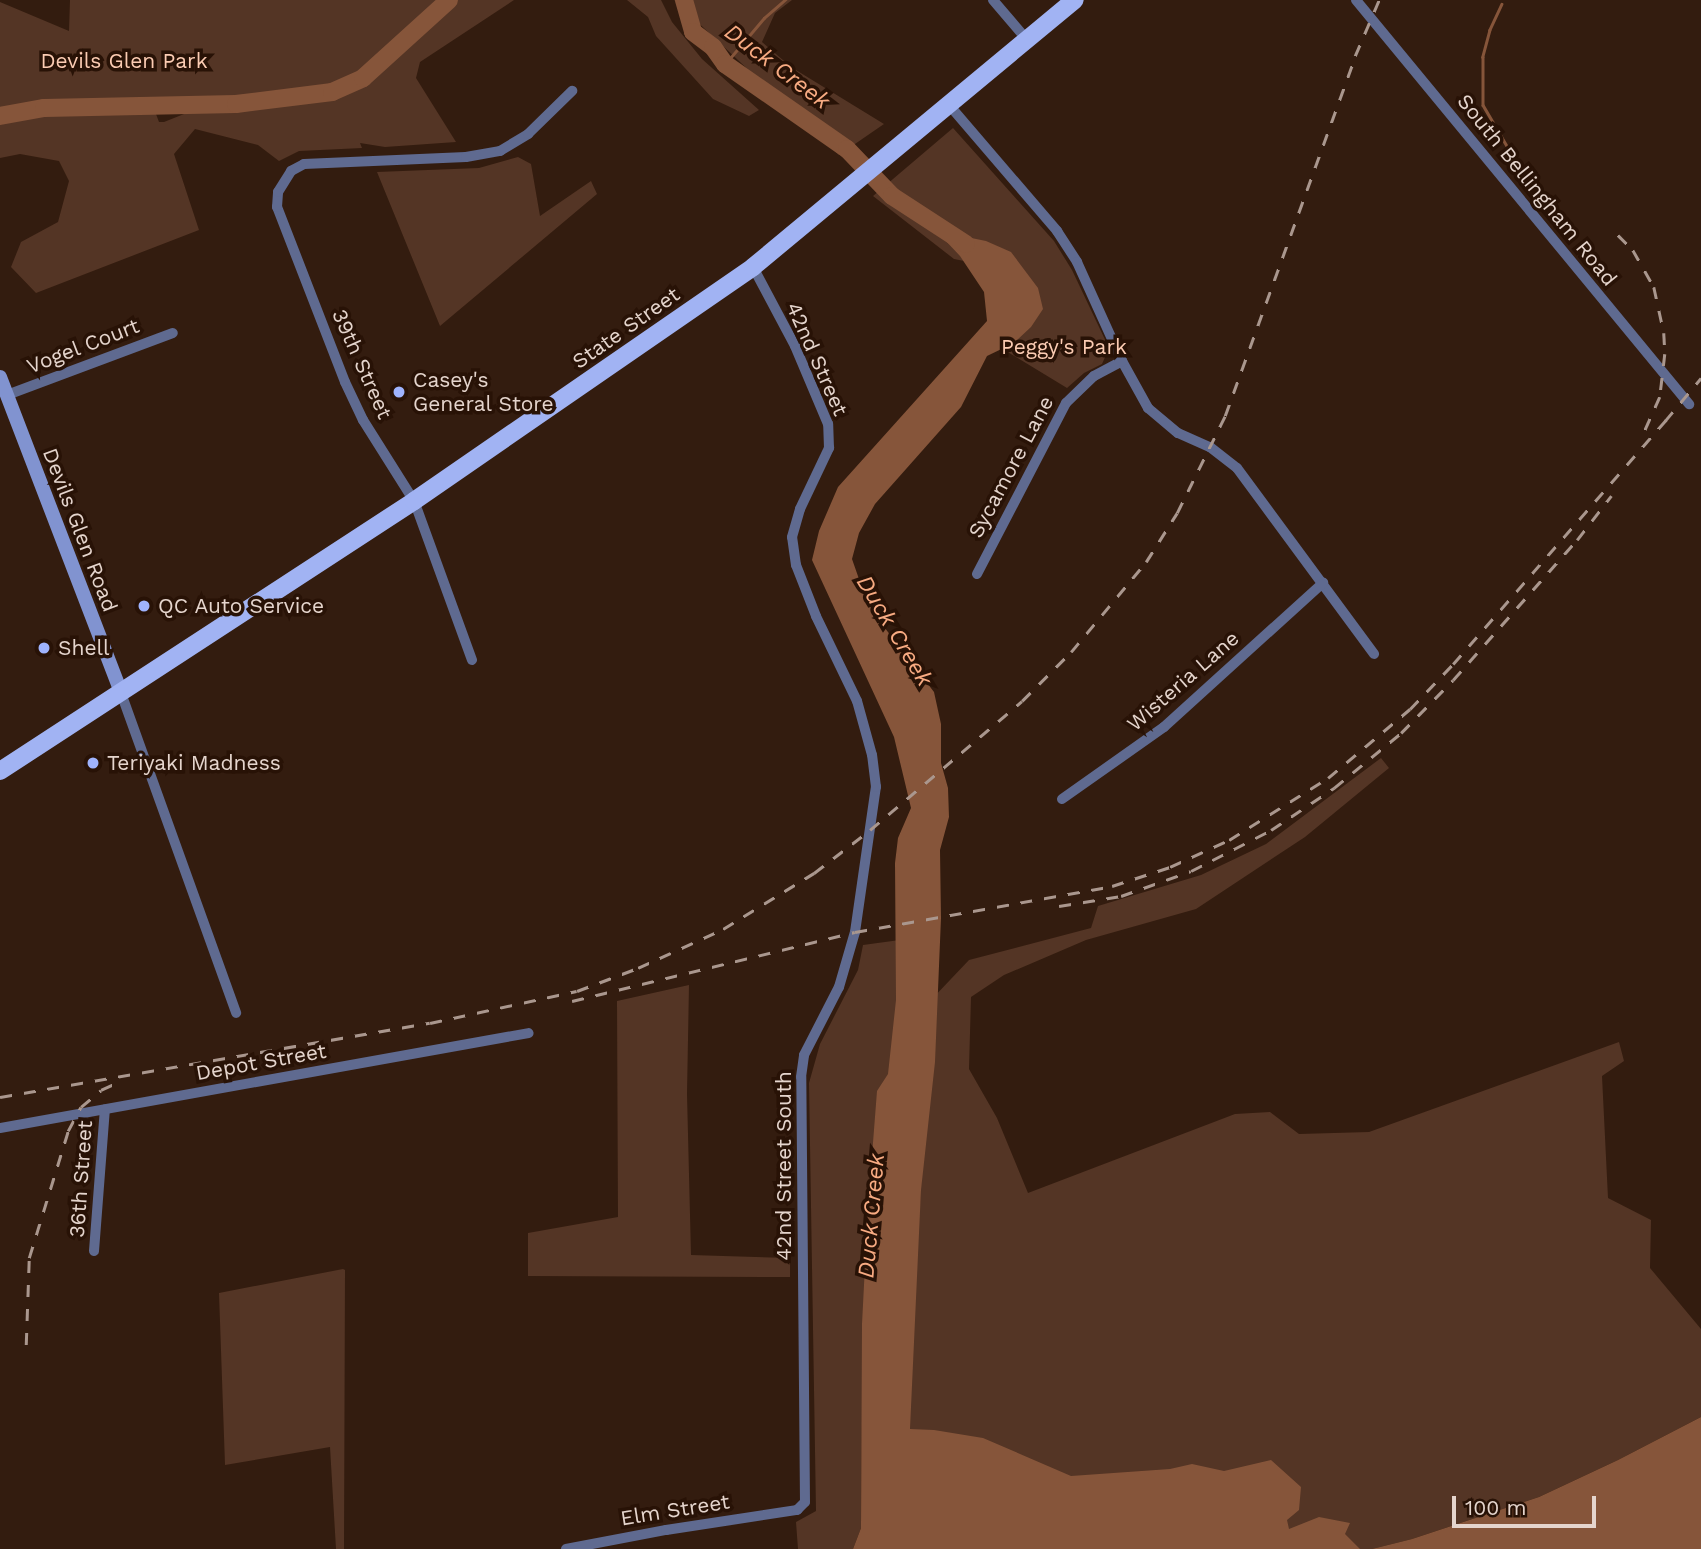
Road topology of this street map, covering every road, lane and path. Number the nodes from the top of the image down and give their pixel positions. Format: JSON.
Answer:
{"nodes":[{"id":1,"x":993,"y":0,"type":"edge"},
{"id":2,"x":1075,"y":0,"type":"edge"},
{"id":3,"x":1356,"y":0,"type":"edge"},
{"id":4,"x":1028,"y":41,"type":"junction"},
{"id":5,"x":572,"y":91,"type":"dead end"},
{"id":6,"x":950,"y":106,"type":"junction"},
{"id":7,"x":753,"y":267,"type":"junction"},
{"id":8,"x":173,"y":332,"type":"dead end"},
{"id":9,"x":1122,"y":361,"type":"junction"},
{"id":10,"x":0,"y":377,"type":"edge"},
{"id":11,"x":7,"y":395,"type":"junction"},
{"id":12,"x":1689,"y":404,"type":"dead end"},
{"id":13,"x":414,"y":501,"type":"junction"},
{"id":14,"x":977,"y":575,"type":"dead end"},
{"id":15,"x":1323,"y":583,"type":"junction"},
{"id":16,"x":1374,"y":654,"type":"dead end"},
{"id":17,"x":472,"y":660,"type":"dead end"},
{"id":18,"x":121,"y":693,"type":"junction"},
{"id":19,"x":857,"y":701,"type":"joint"},
{"id":20,"x":0,"y":771,"type":"edge"},
{"id":21,"x":1062,"y":799,"type":"dead end"},
{"id":22,"x":236,"y":1013,"type":"dead end"},
{"id":23,"x":529,"y":1033,"type":"dead end"},
{"id":24,"x":105,"y":1109,"type":"junction"},
{"id":25,"x":0,"y":1128,"type":"edge"},
{"id":26,"x":94,"y":1251,"type":"dead end"},
{"id":27,"x":791,"y":1511,"type":"joint"},
{"id":28,"x":566,"y":1549,"type":"edge"}],
"edges":[{"from":1,"to":4,"type":"street"},
{"from":2,"to":4,"type":"main road","name":"State Street"},
{"from":3,"to":12,"type":"street","name":"South Bellingham Road"},
{"from":4,"to":6,"type":"main road","name":"State Street"},
{"from":5,"to":13,"type":"street","name":"39th Street"},
{"from":6,"to":7,"type":"main road","name":"State Street"},
{"from":6,"to":9,"type":"street"},
{"from":7,"to":13,"type":"main road","name":"State Street"},
{"from":7,"to":19,"type":"street","name":"42nd Street"},
{"from":8,"to":11,"type":"street","name":"Vogel Court"},
{"from":9,"to":14,"type":"street","name":"Sycamore Lane"},
{"from":9,"to":15,"type":"street"},
{"from":10,"to":11,"type":"main road","name":"Devils Glen Road"},
{"from":11,"to":18,"type":"main road","name":"Devils Glen Road"},
{"from":13,"to":17,"type":"street","name":"39th Street"},
{"from":13,"to":18,"type":"main road","name":"State Street"},
{"from":15,"to":16,"type":"street"},
{"from":15,"to":21,"type":"street","name":"Wisteria Lane"},
{"from":18,"to":20,"type":"main road","name":"State Street"},
{"from":18,"to":22,"type":"street","name":"Devils Glen Road"},
{"from":19,"to":27,"type":"street","name":"42nd Street South"},
{"from":23,"to":24,"type":"street","name":"Depot Street"},
{"from":24,"to":25,"type":"street","name":"Depot Street"},
{"from":24,"to":26,"type":"street","name":"36th Street"},
{"from":27,"to":28,"type":"street","name":"Elm Street"}]}
